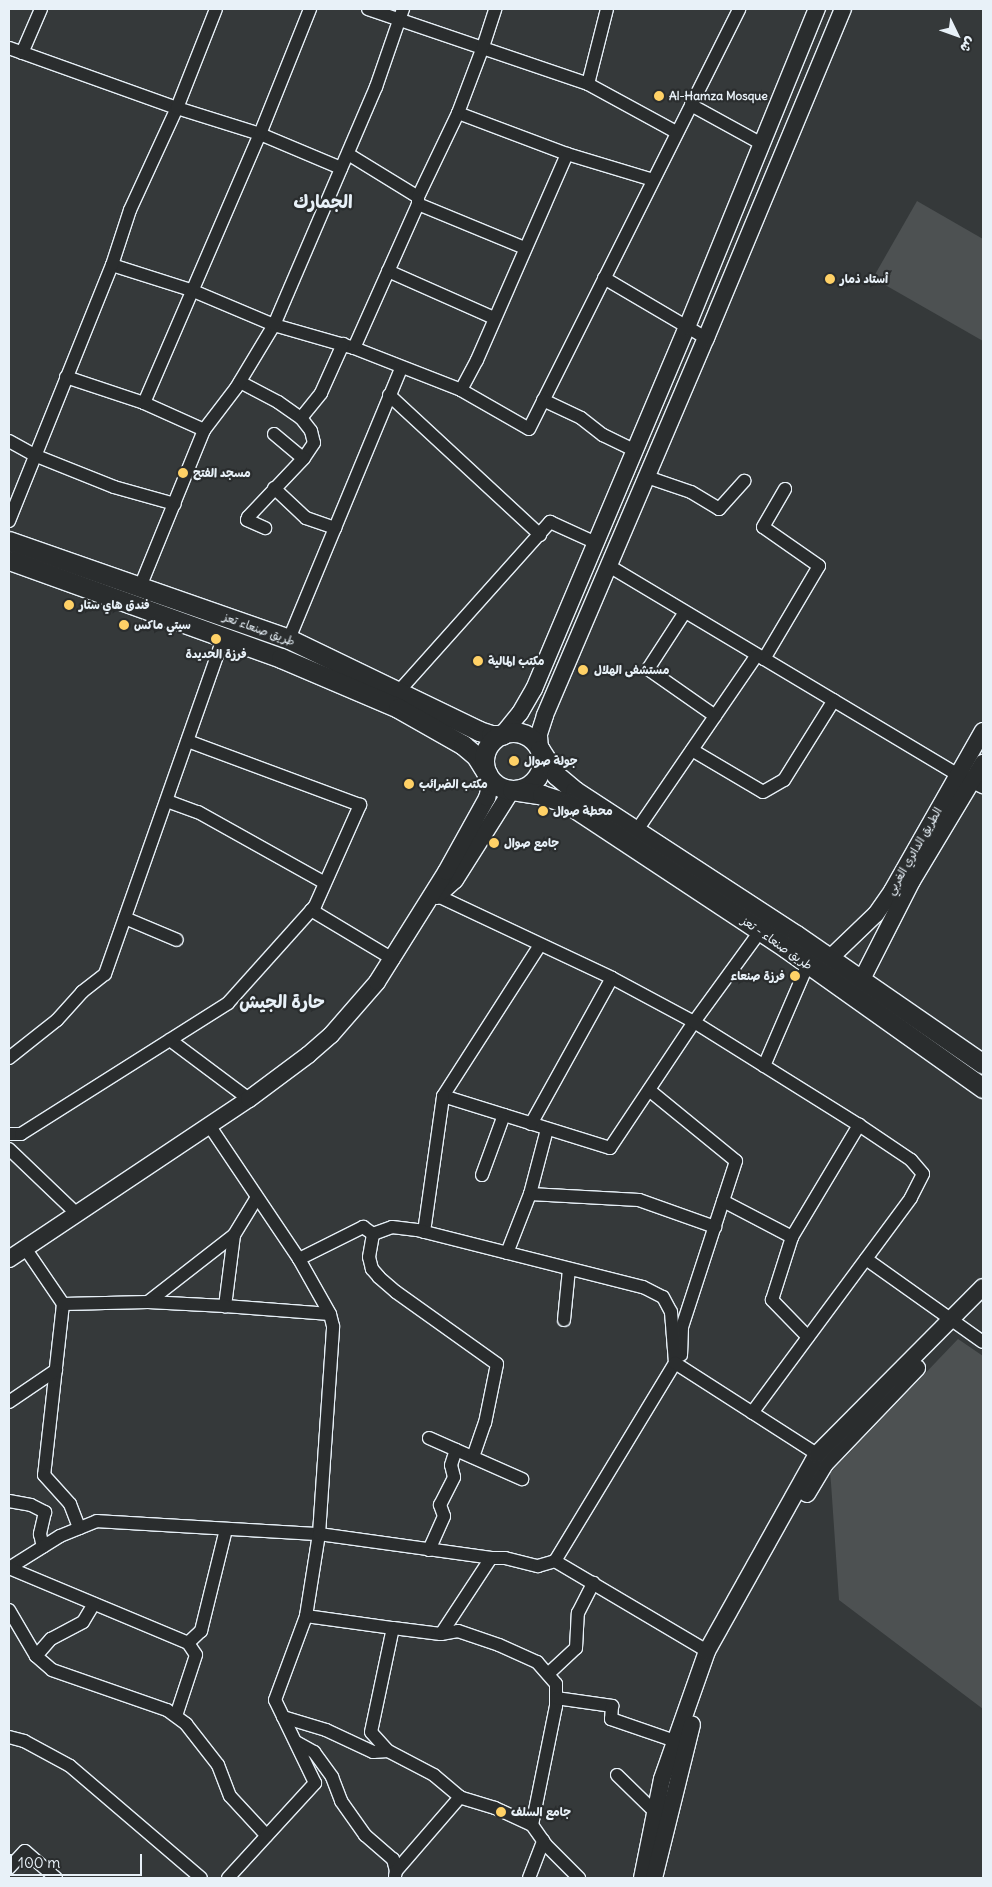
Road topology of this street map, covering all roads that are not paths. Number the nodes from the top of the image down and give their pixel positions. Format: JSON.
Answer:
{"nodes":[{"id":1,"x":40,"y":9,"type":"edge"},
{"id":2,"x":216,"y":9,"type":"edge"},
{"id":3,"x":310,"y":9,"type":"edge"},
{"id":4,"x":368,"y":9,"type":"edge"},
{"id":5,"x":495,"y":9,"type":"edge"},
{"id":6,"x":608,"y":9,"type":"edge"},
{"id":7,"x":739,"y":9,"type":"edge"},
{"id":8,"x":817,"y":9,"type":"edge"},
{"id":9,"x":843,"y":9,"type":"edge"},
{"id":10,"x":850,"y":9,"type":"edge"},
{"id":11,"x":402,"y":14,"type":"edge"},
{"id":12,"x":836,"y":26,"type":"junction"},
{"id":13,"x":9,"y":48,"type":"edge"},
{"id":14,"x":484,"y":48,"type":"junction"},
{"id":15,"x":22,"y":52,"type":"junction"},
{"id":16,"x":588,"y":84,"type":"junction"},
{"id":17,"x":690,"y":105,"type":"junction"},
{"id":18,"x":177,"y":108,"type":"junction"},
{"id":19,"x":458,"y":113,"type":"junction"},
{"id":20,"x":676,"y":132,"type":"junction"},
{"id":21,"x":260,"y":134,"type":"junction"},
{"id":22,"x":762,"y":144,"type":"junction"},
{"id":23,"x":348,"y":154,"type":"junction"},
{"id":24,"x":567,"y":154,"type":"junction"},
{"id":25,"x":341,"y":168,"type":"junction"},
{"id":26,"x":653,"y":180,"type":"junction"},
{"id":27,"x":418,"y":201,"type":"junction"},
{"id":28,"x":525,"y":248,"type":"junction"},
{"id":29,"x":112,"y":264,"type":"junction"},
{"id":30,"x":388,"y":271,"type":"junction"},
{"id":31,"x":604,"y":278,"type":"junction"},
{"id":32,"x":191,"y":290,"type":"junction"},
{"id":33,"x":494,"y":318,"type":"junction"},
{"id":34,"x":274,"y":325,"type":"junction"},
{"id":35,"x":687,"y":327,"type":"junction"},
{"id":36,"x":706,"y":338,"type":"junction"},
{"id":37,"x":348,"y":346,"type":"junction"},
{"id":38,"x":400,"y":368,"type":"junction"},
{"id":39,"x":66,"y":377,"type":"junction"},
{"id":40,"x":240,"y":382,"type":"junction"},
{"id":41,"x":461,"y":390,"type":"junction"},
{"id":42,"x":390,"y":395,"type":"junction"},
{"id":43,"x":543,"y":400,"type":"junction"},
{"id":44,"x":144,"y":403,"type":"junction"},
{"id":45,"x":301,"y":418,"type":"junction"},
{"id":46,"x":204,"y":430,"type":"junction"},
{"id":47,"x":274,"y":434,"type":"dead end"},
{"id":48,"x":9,"y":441,"type":"edge"},
{"id":49,"x":634,"y":450,"type":"junction"},
{"id":50,"x":34,"y":455,"type":"junction"},
{"id":51,"x":303,"y":458,"type":"junction"},
{"id":52,"x":647,"y":477,"type":"junction"},
{"id":53,"x":744,"y":480,"type":"dead end"},
{"id":54,"x":274,"y":488,"type":"junction"},
{"id":55,"x":785,"y":489,"type":"dead end"},
{"id":56,"x":175,"y":504,"type":"junction"},
{"id":57,"x":9,"y":520,"type":"edge"},
{"id":58,"x":265,"y":528,"type":"dead end"},
{"id":59,"x":335,"y":528,"type":"junction"},
{"id":60,"x":540,"y":536,"type":"junction"},
{"id":61,"x":9,"y":541,"type":"edge"},
{"id":62,"x":596,"y":543,"type":"junction"},
{"id":63,"x":9,"y":560,"type":"edge"},
{"id":64,"x":608,"y":566,"type":"junction"},
{"id":65,"x":140,"y":587,"type":"junction"},
{"id":66,"x":685,"y":612,"type":"junction"},
{"id":67,"x":224,"y":637,"type":"junction"},
{"id":68,"x":289,"y":639,"type":"junction"},
{"id":69,"x":761,"y":657,"type":"junction"},
{"id":70,"x":399,"y":691,"type":"junction"},
{"id":71,"x":834,"y":700,"type":"junction"},
{"id":72,"x":715,"y":716,"type":"junction"},
{"id":73,"x":983,"y":731,"type":"edge"},
{"id":74,"x":502,"y":735,"type":"junction"},
{"id":75,"x":188,"y":741,"type":"junction"},
{"id":76,"x":540,"y":750,"type":"junction"},
{"id":77,"x":692,"y":750,"type":"junction"},
{"id":78,"x":983,"y":763,"type":"edge"},
{"id":79,"x":488,"y":775,"type":"junction"},
{"id":80,"x":971,"y":782,"type":"edge"},
{"id":81,"x":512,"y":790,"type":"junction"},
{"id":82,"x":571,"y":797,"type":"junction"},
{"id":83,"x":168,"y":801,"type":"junction"},
{"id":84,"x":637,"y":830,"type":"junction"},
{"id":85,"x":325,"y":883,"type":"junction"},
{"id":86,"x":438,"y":896,"type":"junction"},
{"id":87,"x":311,"y":910,"type":"junction"},
{"id":88,"x":422,"y":910,"type":"junction"},
{"id":89,"x":125,"y":918,"type":"junction"},
{"id":90,"x":761,"y":930,"type":"junction"},
{"id":91,"x":177,"y":940,"type":"dead end"},
{"id":92,"x":791,"y":941,"type":"junction"},
{"id":93,"x":540,"y":945,"type":"junction"},
{"id":94,"x":393,"y":959,"type":"junction"},
{"id":95,"x":829,"y":959,"type":"junction"},
{"id":96,"x":808,"y":964,"type":"junction"},
{"id":97,"x":612,"y":978,"type":"junction"},
{"id":98,"x":861,"y":981,"type":"junction"},
{"id":99,"x":694,"y":1022,"type":"junction"},
{"id":100,"x":170,"y":1040,"type":"junction"},
{"id":101,"x":9,"y":1058,"type":"edge"},
{"id":102,"x":983,"y":1064,"type":"edge"},
{"id":103,"x":764,"y":1066,"type":"junction"},
{"id":104,"x":983,"y":1088,"type":"edge"},
{"id":105,"x":648,"y":1090,"type":"junction"},
{"id":106,"x":443,"y":1096,"type":"junction"},
{"id":107,"x":249,"y":1099,"type":"junction"},
{"id":108,"x":504,"y":1115,"type":"junction"},
{"id":109,"x":531,"y":1124,"type":"junction"},
{"id":110,"x":858,"y":1124,"type":"junction"},
{"id":111,"x":209,"y":1126,"type":"junction"},
{"id":112,"x":547,"y":1128,"type":"junction"},
{"id":113,"x":15,"y":1134,"type":"edge"},
{"id":114,"x":11,"y":1153,"type":"edge"},
{"id":115,"x":482,"y":1175,"type":"dead end"},
{"id":116,"x":530,"y":1194,"type":"junction"},
{"id":117,"x":256,"y":1199,"type":"junction"},
{"id":118,"x":723,"y":1201,"type":"junction"},
{"id":119,"x":76,"y":1212,"type":"junction"},
{"id":120,"x":715,"y":1227,"type":"junction"},
{"id":121,"x":424,"y":1232,"type":"junction"},
{"id":122,"x":373,"y":1234,"type":"junction"},
{"id":123,"x":234,"y":1235,"type":"junction"},
{"id":124,"x":792,"y":1237,"type":"junction"},
{"id":125,"x":25,"y":1248,"type":"junction"},
{"id":126,"x":508,"y":1253,"type":"junction"},
{"id":127,"x":9,"y":1259,"type":"edge"},
{"id":128,"x":299,"y":1259,"type":"junction"},
{"id":129,"x":866,"y":1259,"type":"junction"},
{"id":130,"x":569,"y":1269,"type":"junction"},
{"id":131,"x":983,"y":1286,"type":"edge"},
{"id":132,"x":983,"y":1299,"type":"edge"},
{"id":133,"x":148,"y":1302,"type":"junction"},
{"id":134,"x":63,"y":1304,"type":"junction"},
{"id":135,"x":225,"y":1306,"type":"junction"},
{"id":136,"x":330,"y":1314,"type":"junction"},
{"id":137,"x":564,"y":1320,"type":"dead end"},
{"id":138,"x":955,"y":1322,"type":"junction"},
{"id":139,"x":808,"y":1337,"type":"junction"},
{"id":140,"x":983,"y":1342,"type":"edge"},
{"id":141,"x":675,"y":1363,"type":"junction"},
{"id":142,"x":56,"y":1370,"type":"junction"},
{"id":143,"x":690,"y":1373,"type":"junction"},
{"id":144,"x":9,"y":1402,"type":"edge"},
{"id":145,"x":752,"y":1413,"type":"junction"},
{"id":146,"x":428,"y":1438,"type":"dead end"},
{"id":147,"x":456,"y":1450,"type":"junction"},
{"id":148,"x":817,"y":1454,"type":"junction"},
{"id":149,"x":472,"y":1457,"type":"junction"},
{"id":150,"x":522,"y":1479,"type":"dead end"},
{"id":151,"x":9,"y":1501,"type":"edge"},
{"id":152,"x":79,"y":1528,"type":"junction"},
{"id":153,"x":226,"y":1529,"type":"junction"},
{"id":154,"x":319,"y":1534,"type":"junction"},
{"id":155,"x":43,"y":1546,"type":"junction"},
{"id":156,"x":429,"y":1550,"type":"junction"},
{"id":157,"x":491,"y":1558,"type":"junction"},
{"id":158,"x":555,"y":1561,"type":"junction"},
{"id":159,"x":9,"y":1568,"type":"edge"},
{"id":160,"x":593,"y":1583,"type":"junction"},
{"id":161,"x":94,"y":1604,"type":"junction"},
{"id":162,"x":9,"y":1610,"type":"edge"},
{"id":163,"x":306,"y":1616,"type":"junction"},
{"id":164,"x":393,"y":1628,"type":"junction"},
{"id":165,"x":441,"y":1634,"type":"junction"},
{"id":166,"x":188,"y":1643,"type":"junction"},
{"id":167,"x":707,"y":1651,"type":"junction"},
{"id":168,"x":36,"y":1656,"type":"junction"},
{"id":169,"x":548,"y":1674,"type":"junction"},
{"id":170,"x":556,"y":1698,"type":"junction"},
{"id":171,"x":176,"y":1716,"type":"junction"},
{"id":172,"x":283,"y":1717,"type":"junction"},
{"id":173,"x":9,"y":1737,"type":"edge"},
{"id":174,"x":675,"y":1741,"type":"junction"},
{"id":175,"x":296,"y":1742,"type":"junction"},
{"id":176,"x":388,"y":1751,"type":"junction"},
{"id":177,"x":617,"y":1775,"type":"dead end"},
{"id":178,"x":460,"y":1797,"type":"junction"},
{"id":179,"x":655,"y":1812,"type":"junction"},
{"id":180,"x":532,"y":1825,"type":"junction"},
{"id":181,"x":267,"y":1836,"type":"junction"},
{"id":182,"x":543,"y":1841,"type":"junction"},
{"id":183,"x":9,"y":1868,"type":"edge"},
{"id":184,"x":395,"y":1875,"type":"edge"},
{"id":185,"x":194,"y":1876,"type":"edge"},
{"id":186,"x":56,"y":1878,"type":"edge"},
{"id":187,"x":228,"y":1878,"type":"edge"},
{"id":188,"x":529,"y":1878,"type":"edge"},
{"id":189,"x":579,"y":1878,"type":"edge"},
{"id":190,"x":642,"y":1878,"type":"edge"},
{"id":191,"x":654,"y":1878,"type":"edge"}],
"edges":[{"from":1,"to":15,"type":"street"},
{"from":2,"to":18,"type":"street"},
{"from":3,"to":21,"type":"street"},
{"from":4,"to":11,"type":"street"},
{"from":5,"to":14,"type":"street"},
{"from":6,"to":16,"type":"street"},
{"from":7,"to":17,"type":"street"},
{"from":8,"to":22,"type":"main road"},
{"from":9,"to":12,"type":"main road"},
{"from":10,"to":12,"type":"main road"},
{"from":11,"to":14,"type":"street"},
{"from":11,"to":23,"type":"street"},
{"from":12,"to":36,"type":"main road"},
{"from":13,"to":15,"type":"street"},
{"from":14,"to":16,"type":"street"},
{"from":14,"to":19,"type":"street"},
{"from":15,"to":18,"type":"street"},
{"from":16,"to":20,"type":"street"},
{"from":17,"to":20,"type":"street"},
{"from":17,"to":22,"type":"street"},
{"from":18,"to":21,"type":"street"},
{"from":18,"to":29,"type":"street"},
{"from":19,"to":24,"type":"street"},
{"from":19,"to":27,"type":"street"},
{"from":20,"to":26,"type":"street"},
{"from":21,"to":25,"type":"street"},
{"from":21,"to":32,"type":"street"},
{"from":22,"to":35,"type":"main road"},
{"from":23,"to":25,"type":"street"},
{"from":23,"to":27,"type":"street"},
{"from":24,"to":26,"type":"street"},
{"from":24,"to":28,"type":"street"},
{"from":25,"to":34,"type":"street"},
{"from":26,"to":31,"type":"street"},
{"from":27,"to":28,"type":"street"},
{"from":27,"to":30,"type":"street"},
{"from":28,"to":33,"type":"street"},
{"from":29,"to":32,"type":"street"},
{"from":29,"to":39,"type":"street"},
{"from":30,"to":33,"type":"street"},
{"from":30,"to":37,"type":"street"},
{"from":31,"to":35,"type":"street"},
{"from":31,"to":43,"type":"street"},
{"from":32,"to":34,"type":"street"},
{"from":32,"to":44,"type":"street"},
{"from":33,"to":41,"type":"street"},
{"from":34,"to":37,"type":"street"},
{"from":34,"to":40,"type":"street"},
{"from":35,"to":36,"type":"street"},
{"from":35,"to":49,"type":"main road"},
{"from":36,"to":52,"type":"main road"},
{"from":37,"to":38,"type":"street"},
{"from":37,"to":45,"type":"street"},
{"from":38,"to":41,"type":"street"},
{"from":38,"to":42,"type":"street"},
{"from":39,"to":44,"type":"street"},
{"from":39,"to":50,"type":"street"},
{"from":40,"to":45,"type":"street"},
{"from":40,"to":46,"type":"street"},
{"from":41,"to":43,"type":"street"},
{"from":42,"to":59,"type":"street"},
{"from":42,"to":60,"type":"street"},
{"from":43,"to":49,"type":"street"},
{"from":44,"to":46,"type":"street"},
{"from":45,"to":51,"type":"street"},
{"from":46,"to":56,"type":"street"},
{"from":47,"to":51,"type":"street"},
{"from":48,"to":50,"type":"street"},
{"from":49,"to":62,"type":"main road"},
{"from":50,"to":56,"type":"street"},
{"from":50,"to":57,"type":"street"},
{"from":51,"to":54,"type":"street"},
{"from":52,"to":53,"type":"street"},
{"from":52,"to":64,"type":"main road"},
{"from":54,"to":58,"type":"street"},
{"from":54,"to":59,"type":"street"},
{"from":55,"to":69,"type":"street"},
{"from":56,"to":65,"type":"street"},
{"from":59,"to":68,"type":"street"},
{"from":60,"to":62,"type":"street"},
{"from":60,"to":70,"type":"street"},
{"from":61,"to":65,"type":"highway","name":"طريق صنعاء تعز"},
{"from":62,"to":74,"type":"main road"},
{"from":63,"to":67,"type":"highway","name":"طريق صنعاء تعز"},
{"from":64,"to":66,"type":"street"},
{"from":64,"to":76,"type":"main road"},
{"from":65,"to":68,"type":"highway","name":"طريق صنعاء تعز"},
{"from":66,"to":69,"type":"street"},
{"from":66,"to":72,"type":"street"},
{"from":67,"to":75,"type":"street"},
{"from":67,"to":79,"type":"highway","name":"طريق صنعاء تعز"},
{"from":68,"to":70,"type":"highway","name":"طريق صنعاء تعز"},
{"from":69,"to":71,"type":"street"},
{"from":69,"to":72,"type":"street"},
{"from":70,"to":74,"type":"highway","name":"طريق صنعاء تعز"},
{"from":71,"to":77,"type":"street"},
{"from":71,"to":80,"type":"street"},
{"from":72,"to":77,"type":"street"},
{"from":73,"to":80,"type":"main road","name":"الطريق الدائري الغربي"},
{"from":74,"to":76,"type":"highway"},
{"from":74,"to":79,"type":"highway"},
{"from":75,"to":83,"type":"street"},
{"from":75,"to":85,"type":"street"},
{"from":76,"to":81,"type":"highway"},
{"from":76,"to":82,"type":"highway"},
{"from":77,"to":84,"type":"street"},
{"from":78,"to":80,"type":"main road","name":"الطريق الدائري الغربي"},
{"from":79,"to":81,"type":"highway"},
{"from":79,"to":88,"type":"main road"},
{"from":80,"to":95,"type":"main road","name":"الطريق الدائري الغربي"},
{"from":80,"to":98,"type":"main road","name":"الطريق الدائري الغربي"},
{"from":81,"to":82,"type":"highway"},
{"from":81,"to":86,"type":"main road"},
{"from":82,"to":84,"type":"highway","name":"طريق صنعاء - تعز"},
{"from":82,"to":90,"type":"highway","name":"طريق صنعاء - تعز"},
{"from":83,"to":85,"type":"street"},
{"from":83,"to":89,"type":"street"},
{"from":84,"to":92,"type":"highway","name":"طريق صنعاء - تعز"},
{"from":85,"to":87,"type":"street"},
{"from":86,"to":88,"type":"main road"},
{"from":86,"to":93,"type":"street"},
{"from":87,"to":94,"type":"street"},
{"from":87,"to":100,"type":"street"},
{"from":88,"to":94,"type":"main road"},
{"from":89,"to":91,"type":"street"},
{"from":89,"to":101,"type":"street"},
{"from":90,"to":92,"type":"highway","name":"طريق صنعاء - تعز"},
{"from":90,"to":99,"type":"street"},
{"from":92,"to":95,"type":"highway","name":"طريق صنعاء - تعز"},
{"from":92,"to":96,"type":"highway","name":"طريق صنعاء - تعز"},
{"from":93,"to":97,"type":"street"},
{"from":93,"to":106,"type":"street"},
{"from":94,"to":107,"type":"main road"},
{"from":95,"to":98,"type":"highway","name":"طريق صنعاء - تعز"},
{"from":96,"to":103,"type":"street"},
{"from":96,"to":104,"type":"highway","name":"طريق صنعاء - تعز"},
{"from":97,"to":99,"type":"street"},
{"from":97,"to":109,"type":"street"},
{"from":98,"to":102,"type":"highway","name":"طريق صنعاء - تعز"},
{"from":99,"to":103,"type":"street"},
{"from":99,"to":105,"type":"street"},
{"from":100,"to":107,"type":"street"},
{"from":100,"to":113,"type":"street"},
{"from":103,"to":110,"type":"street"},
{"from":105,"to":112,"type":"street"},
{"from":105,"to":118,"type":"street"},
{"from":106,"to":108,"type":"street"},
{"from":106,"to":121,"type":"street"},
{"from":107,"to":111,"type":"main road"},
{"from":108,"to":109,"type":"street"},
{"from":108,"to":115,"type":"street"},
{"from":109,"to":112,"type":"street"},
{"from":110,"to":124,"type":"street"},
{"from":110,"to":129,"type":"street"},
{"from":111,"to":117,"type":"street"},
{"from":111,"to":119,"type":"main road"},
{"from":112,"to":116,"type":"street"},
{"from":113,"to":114,"type":"street"},
{"from":114,"to":119,"type":"street"},
{"from":116,"to":120,"type":"street"},
{"from":116,"to":126,"type":"street"},
{"from":117,"to":123,"type":"street"},
{"from":117,"to":128,"type":"street"},
{"from":118,"to":120,"type":"street"},
{"from":118,"to":124,"type":"street"},
{"from":119,"to":125,"type":"main road"},
{"from":120,"to":143,"type":"street"},
{"from":121,"to":122,"type":"street"},
{"from":121,"to":126,"type":"street"},
{"from":122,"to":128,"type":"street"},
{"from":122,"to":149,"type":"street"},
{"from":123,"to":133,"type":"street"},
{"from":123,"to":135,"type":"street"},
{"from":124,"to":139,"type":"street"},
{"from":125,"to":127,"type":"main road"},
{"from":125,"to":134,"type":"street"},
{"from":126,"to":130,"type":"street"},
{"from":128,"to":136,"type":"street"},
{"from":129,"to":138,"type":"street"},
{"from":129,"to":139,"type":"street"},
{"from":130,"to":137,"type":"street"},
{"from":130,"to":141,"type":"street"},
{"from":131,"to":138,"type":"main road"},
{"from":132,"to":138,"type":"main road"},
{"from":133,"to":134,"type":"street"},
{"from":133,"to":135,"type":"street"},
{"from":134,"to":142,"type":"street"},
{"from":135,"to":136,"type":"street"},
{"from":136,"to":154,"type":"street"},
{"from":138,"to":140,"type":"street"},
{"from":138,"to":148,"type":"main road"},
{"from":138,"to":191,"type":"main road"},
{"from":139,"to":145,"type":"street"},
{"from":141,"to":143,"type":"street"},
{"from":141,"to":158,"type":"street"},
{"from":142,"to":144,"type":"street"},
{"from":142,"to":152,"type":"street"},
{"from":143,"to":145,"type":"street"},
{"from":145,"to":148,"type":"street"},
{"from":146,"to":147,"type":"street"},
{"from":147,"to":149,"type":"street"},
{"from":147,"to":156,"type":"street"},
{"from":148,"to":167,"type":"main road"},
{"from":149,"to":150,"type":"street"},
{"from":151,"to":155,"type":"street"},
{"from":152,"to":153,"type":"street"},
{"from":152,"to":155,"type":"street"},
{"from":153,"to":154,"type":"street"},
{"from":153,"to":166,"type":"street"},
{"from":154,"to":156,"type":"street"},
{"from":154,"to":163,"type":"street"},
{"from":155,"to":159,"type":"street"},
{"from":156,"to":157,"type":"street"},
{"from":157,"to":158,"type":"street"},
{"from":157,"to":165,"type":"street"},
{"from":158,"to":160,"type":"street"},
{"from":159,"to":161,"type":"street"},
{"from":160,"to":167,"type":"street"},
{"from":160,"to":169,"type":"street"},
{"from":161,"to":166,"type":"street"},
{"from":161,"to":168,"type":"street"},
{"from":162,"to":168,"type":"street"},
{"from":163,"to":164,"type":"street"},
{"from":163,"to":172,"type":"street"},
{"from":164,"to":165,"type":"street"},
{"from":164,"to":176,"type":"street"},
{"from":165,"to":169,"type":"street"},
{"from":166,"to":171,"type":"street"},
{"from":167,"to":174,"type":"main road"},
{"from":168,"to":171,"type":"street"},
{"from":169,"to":170,"type":"street"},
{"from":170,"to":174,"type":"street"},
{"from":170,"to":180,"type":"street"},
{"from":171,"to":181,"type":"street"},
{"from":172,"to":175,"type":"street"},
{"from":172,"to":176,"type":"street"},
{"from":173,"to":185,"type":"street"},
{"from":174,"to":179,"type":"main road"},
{"from":175,"to":181,"type":"street"},
{"from":175,"to":184,"type":"street"},
{"from":176,"to":178,"type":"street"},
{"from":177,"to":179,"type":"street"},
{"from":178,"to":180,"type":"street"},
{"from":178,"to":184,"type":"street"},
{"from":179,"to":190,"type":"main road"},
{"from":180,"to":182,"type":"street"},
{"from":181,"to":187,"type":"street"},
{"from":182,"to":188,"type":"street"},
{"from":182,"to":189,"type":"street"},
{"from":183,"to":186,"type":"street"}]}
